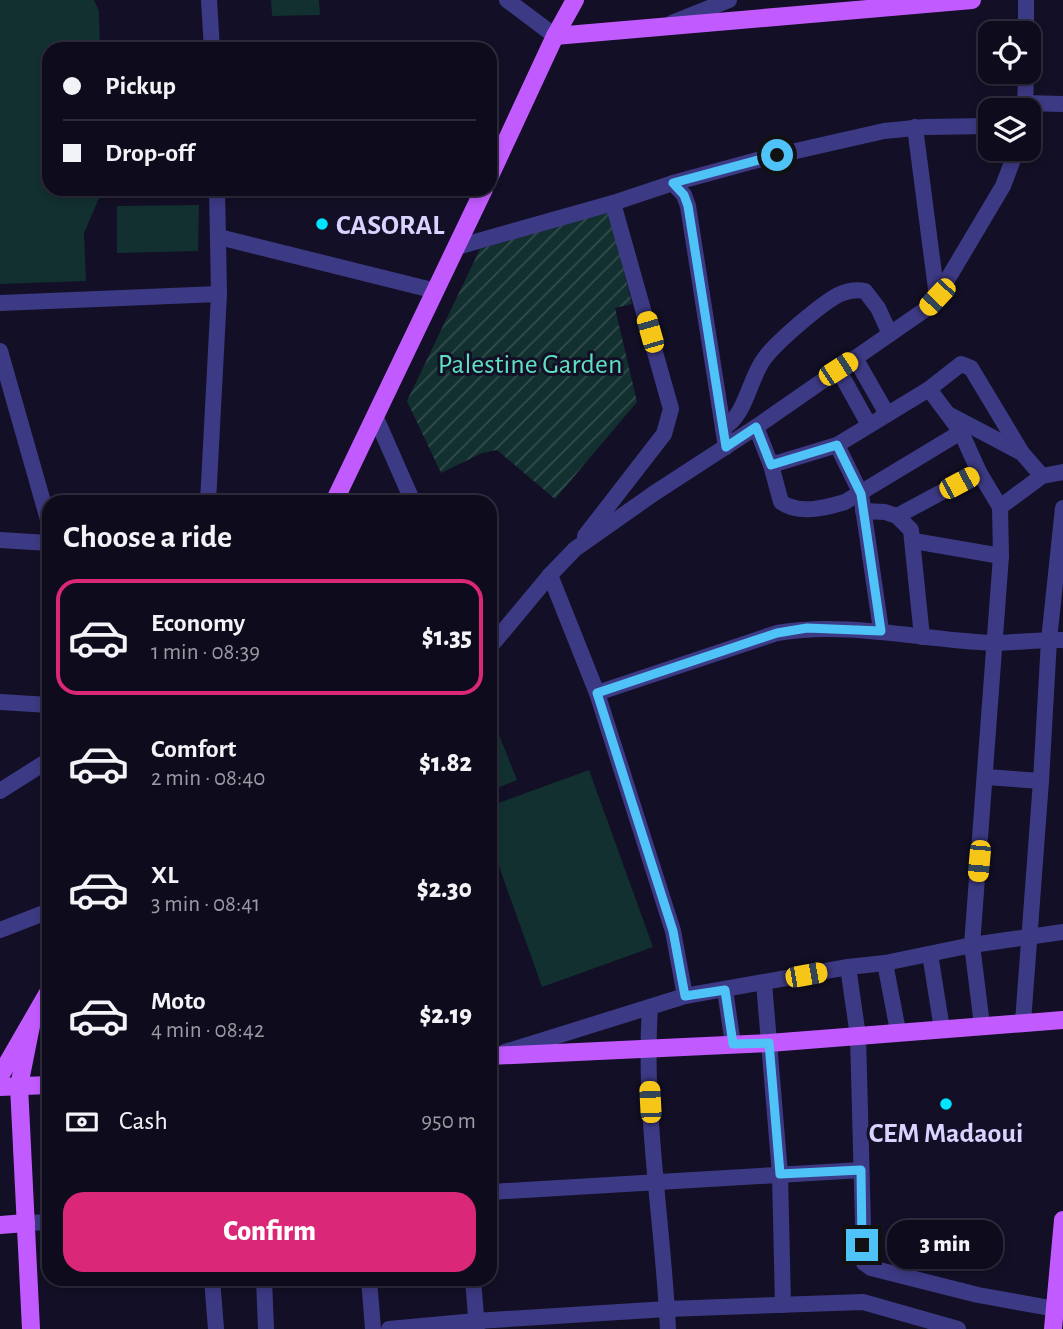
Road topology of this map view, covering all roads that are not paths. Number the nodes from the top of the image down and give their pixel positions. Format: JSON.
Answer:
{"nodes":[{"id":1,"x":209,"y":0,"type":"edge"},
{"id":2,"x":507,"y":0,"type":"edge"},
{"id":3,"x":575,"y":0,"type":"edge"},
{"id":4,"x":727,"y":0,"type":"edge"},
{"id":5,"x":972,"y":0,"type":"edge"},
{"id":6,"x":1026,"y":0,"type":"edge"},
{"id":7,"x":1027,"y":21,"type":"edge"},
{"id":8,"x":663,"y":26,"type":"junction"},
{"id":9,"x":555,"y":36,"type":"junction"},
{"id":10,"x":212,"y":42,"type":"edge"},
{"id":11,"x":1063,"y":104,"type":"edge"},
{"id":12,"x":1041,"y":106,"type":"edge"},
{"id":13,"x":915,"y":127,"type":"junction"},
{"id":14,"x":978,"y":127,"type":"edge"},
{"id":15,"x":497,"y":161,"type":"edge"},
{"id":16,"x":1012,"y":161,"type":"edge"},
{"id":17,"x":673,"y":183,"type":"junction"},
{"id":18,"x":217,"y":196,"type":"edge"},
{"id":19,"x":481,"y":196,"type":"edge"},
{"id":20,"x":613,"y":204,"type":"junction"},
{"id":21,"x":219,"y":237,"type":"junction"},
{"id":22,"x":457,"y":247,"type":"junction"},
{"id":23,"x":436,"y":291,"type":"junction"},
{"id":24,"x":219,"y":294,"type":"junction"},
{"id":25,"x":937,"y":297,"type":"junction"},
{"id":26,"x":0,"y":303,"type":"edge"},
{"id":27,"x":890,"y":334,"type":"junction"},
{"id":28,"x":0,"y":351,"type":"edge"},
{"id":29,"x":855,"y":358,"type":"junction"},
{"id":30,"x":838,"y":369,"type":"junction"},
{"id":31,"x":929,"y":388,"type":"junction"},
{"id":32,"x":887,"y":414,"type":"junction"},
{"id":33,"x":948,"y":414,"type":"junction"},
{"id":34,"x":376,"y":418,"type":"junction"},
{"id":35,"x":869,"y":425,"type":"junction"},
{"id":36,"x":756,"y":427,"type":"junction"},
{"id":37,"x":723,"y":428,"type":"junction"},
{"id":38,"x":961,"y":432,"type":"junction"},
{"id":39,"x":837,"y":445,"type":"junction"},
{"id":40,"x":726,"y":447,"type":"junction"},
{"id":41,"x":1022,"y":453,"type":"junction"},
{"id":42,"x":771,"y":465,"type":"junction"},
{"id":43,"x":979,"y":472,"type":"junction"},
{"id":44,"x":1063,"y":472,"type":"edge"},
{"id":45,"x":1042,"y":476,"type":"junction"},
{"id":46,"x":861,"y":494,"type":"junction"},
{"id":47,"x":208,"y":495,"type":"edge"},
{"id":48,"x":338,"y":495,"type":"edge"},
{"id":49,"x":410,"y":495,"type":"edge"},
{"id":50,"x":42,"y":498,"type":"edge"},
{"id":51,"x":1000,"y":507,"type":"junction"},
{"id":52,"x":1063,"y":508,"type":"edge"},
{"id":53,"x":863,"y":510,"type":"junction"},
{"id":54,"x":897,"y":516,"type":"junction"},
{"id":55,"x":0,"y":540,"type":"edge"},
{"id":56,"x":914,"y":541,"type":"junction"},
{"id":57,"x":42,"y":543,"type":"edge"},
{"id":58,"x":575,"y":549,"type":"junction"},
{"id":59,"x":1001,"y":556,"type":"junction"},
{"id":60,"x":550,"y":575,"type":"junction"},
{"id":61,"x":881,"y":631,"type":"junction"},
{"id":62,"x":922,"y":637,"type":"junction"},
{"id":63,"x":497,"y":639,"type":"edge"},
{"id":64,"x":1056,"y":640,"type":"edge"},
{"id":65,"x":994,"y":643,"type":"junction"},
{"id":66,"x":597,"y":693,"type":"junction"},
{"id":67,"x":0,"y":702,"type":"edge"},
{"id":68,"x":42,"y":705,"type":"edge"},
{"id":69,"x":42,"y":764,"type":"edge"},
{"id":70,"x":986,"y":777,"type":"junction"},
{"id":71,"x":1041,"y":781,"type":"junction"},
{"id":72,"x":0,"y":791,"type":"edge"},
{"id":73,"x":42,"y":914,"type":"edge"},
{"id":74,"x":0,"y":930,"type":"edge"},
{"id":75,"x":1063,"y":932,"type":"edge"},
{"id":76,"x":1029,"y":937,"type":"junction"},
{"id":77,"x":972,"y":944,"type":"junction"},
{"id":78,"x":930,"y":954,"type":"junction"},
{"id":79,"x":885,"y":963,"type":"junction"},
{"id":80,"x":848,"y":967,"type":"junction"},
{"id":81,"x":764,"y":982,"type":"junction"},
{"id":82,"x":725,"y":990,"type":"junction"},
{"id":83,"x":685,"y":996,"type":"junction"},
{"id":84,"x":650,"y":1007,"type":"junction"},
{"id":85,"x":39,"y":1018,"type":"edge"},
{"id":86,"x":1063,"y":1020,"type":"edge"},
{"id":87,"x":1023,"y":1023,"type":"junction"},
{"id":88,"x":982,"y":1025,"type":"junction"},
{"id":89,"x":942,"y":1029,"type":"junction"},
{"id":90,"x":898,"y":1031,"type":"junction"},
{"id":91,"x":858,"y":1036,"type":"junction"},
{"id":92,"x":769,"y":1043,"type":"junction"},
{"id":93,"x":733,"y":1044,"type":"junction"},
{"id":94,"x":647,"y":1048,"type":"junction"},
{"id":95,"x":497,"y":1054,"type":"edge"},
{"id":96,"x":497,"y":1056,"type":"edge"},
{"id":97,"x":0,"y":1076,"type":"edge"},
{"id":98,"x":42,"y":1085,"type":"edge"},
{"id":99,"x":19,"y":1086,"type":"junction"},
{"id":100,"x":0,"y":1087,"type":"edge"},
{"id":101,"x":861,"y":1170,"type":"junction"},
{"id":102,"x":780,"y":1174,"type":"junction"},
{"id":103,"x":655,"y":1182,"type":"junction"},
{"id":104,"x":497,"y":1192,"type":"edge"},
{"id":105,"x":1063,"y":1220,"type":"edge"},
{"id":106,"x":42,"y":1222,"type":"edge"},
{"id":107,"x":26,"y":1223,"type":"junction"},
{"id":108,"x":0,"y":1225,"type":"edge"},
{"id":109,"x":213,"y":1286,"type":"edge"},
{"id":110,"x":264,"y":1286,"type":"edge"},
{"id":111,"x":370,"y":1286,"type":"edge"},
{"id":112,"x":474,"y":1286,"type":"edge"},
{"id":113,"x":783,"y":1305,"type":"junction"},
{"id":114,"x":667,"y":1309,"type":"junction"},
{"id":115,"x":1056,"y":1309,"type":"junction"},
{"id":116,"x":477,"y":1325,"type":"edge"},
{"id":117,"x":31,"y":1329,"type":"edge"},
{"id":118,"x":216,"y":1329,"type":"edge"},
{"id":119,"x":267,"y":1329,"type":"edge"},
{"id":120,"x":373,"y":1329,"type":"edge"},
{"id":121,"x":389,"y":1329,"type":"edge"},
{"id":122,"x":668,"y":1329,"type":"edge"},
{"id":123,"x":958,"y":1329,"type":"edge"},
{"id":124,"x":1053,"y":1329,"type":"edge"}],
"edges":[{"from":1,"to":10,"type":"street"},
{"from":2,"to":9,"type":"street"},
{"from":3,"to":9,"type":"main road"},
{"from":4,"to":8,"type":"street"},
{"from":5,"to":8,"type":"main road"},
{"from":6,"to":7,"type":"street"},
{"from":8,"to":9,"type":"main road"},
{"from":9,"to":15,"type":"main road"},
{"from":11,"to":12,"type":"street"},
{"from":13,"to":14,"type":"street"},
{"from":13,"to":17,"type":"street"},
{"from":13,"to":25,"type":"street"},
{"from":16,"to":25,"type":"street"},
{"from":17,"to":20,"type":"street"},
{"from":17,"to":37,"type":"street"},
{"from":18,"to":21,"type":"street"},
{"from":19,"to":22,"type":"main road"},
{"from":20,"to":22,"type":"street"},
{"from":20,"to":58,"type":"street"},
{"from":21,"to":23,"type":"street"},
{"from":21,"to":24,"type":"street"},
{"from":22,"to":23,"type":"main road"},
{"from":23,"to":34,"type":"main road"},
{"from":24,"to":26,"type":"street"},
{"from":24,"to":47,"type":"street"},
{"from":25,"to":27,"type":"street"},
{"from":27,"to":29,"type":"street"},
{"from":27,"to":37,"type":"street"},
{"from":28,"to":50,"type":"street"},
{"from":29,"to":30,"type":"street"},
{"from":29,"to":32,"type":"street"},
{"from":30,"to":35,"type":"street"},
{"from":30,"to":36,"type":"street"},
{"from":31,"to":32,"type":"street"},
{"from":31,"to":33,"type":"street"},
{"from":31,"to":41,"type":"street"},
{"from":32,"to":35,"type":"street"},
{"from":33,"to":38,"type":"street"},
{"from":33,"to":41,"type":"street"},
{"from":34,"to":48,"type":"main road"},
{"from":34,"to":49,"type":"street"},
{"from":35,"to":39,"type":"street"},
{"from":36,"to":40,"type":"street"},
{"from":36,"to":42,"type":"street"},
{"from":37,"to":40,"type":"street"},
{"from":38,"to":43,"type":"street"},
{"from":38,"to":46,"type":"street"},
{"from":39,"to":42,"type":"street"},
{"from":39,"to":46,"type":"street"},
{"from":40,"to":58,"type":"street"},
{"from":41,"to":45,"type":"street"},
{"from":42,"to":46,"type":"street"},
{"from":43,"to":51,"type":"street"},
{"from":43,"to":54,"type":"street"},
{"from":44,"to":45,"type":"street"},
{"from":45,"to":51,"type":"street"},
{"from":46,"to":53,"type":"street"},
{"from":51,"to":59,"type":"street"},
{"from":52,"to":64,"type":"street"},
{"from":53,"to":54,"type":"street"},
{"from":53,"to":61,"type":"street"},
{"from":54,"to":56,"type":"street"},
{"from":55,"to":57,"type":"street"},
{"from":56,"to":59,"type":"street"},
{"from":56,"to":62,"type":"street"},
{"from":58,"to":60,"type":"street"},
{"from":59,"to":65,"type":"street"},
{"from":60,"to":63,"type":"street"},
{"from":60,"to":66,"type":"street"},
{"from":61,"to":62,"type":"street"},
{"from":61,"to":66,"type":"street"},
{"from":62,"to":65,"type":"street"},
{"from":64,"to":65,"type":"street"},
{"from":64,"to":71,"type":"street"},
{"from":65,"to":70,"type":"street"},
{"from":66,"to":83,"type":"street"},
{"from":67,"to":68,"type":"street"},
{"from":69,"to":72,"type":"street"},
{"from":70,"to":71,"type":"street"},
{"from":70,"to":77,"type":"street"},
{"from":71,"to":76,"type":"street"},
{"from":73,"to":74,"type":"street"},
{"from":75,"to":76,"type":"street"},
{"from":76,"to":77,"type":"street"},
{"from":76,"to":87,"type":"street"},
{"from":77,"to":78,"type":"street"},
{"from":77,"to":88,"type":"street"},
{"from":78,"to":79,"type":"street"},
{"from":78,"to":89,"type":"street"},
{"from":79,"to":80,"type":"street"},
{"from":79,"to":90,"type":"street"},
{"from":80,"to":81,"type":"street"},
{"from":80,"to":91,"type":"street"},
{"from":81,"to":82,"type":"street"},
{"from":81,"to":92,"type":"street"},
{"from":82,"to":83,"type":"street"},
{"from":82,"to":93,"type":"street"},
{"from":83,"to":84,"type":"street"},
{"from":84,"to":94,"type":"street"},
{"from":84,"to":95,"type":"street"},
{"from":85,"to":97,"type":"main road"},
{"from":85,"to":99,"type":"main road"},
{"from":86,"to":87,"type":"main road"},
{"from":87,"to":88,"type":"main road"},
{"from":88,"to":89,"type":"main road"},
{"from":89,"to":90,"type":"main road"},
{"from":90,"to":91,"type":"main road"},
{"from":91,"to":92,"type":"main road"},
{"from":91,"to":101,"type":"street"},
{"from":92,"to":93,"type":"main road"},
{"from":92,"to":102,"type":"street"},
{"from":93,"to":94,"type":"main road"},
{"from":94,"to":96,"type":"main road"},
{"from":94,"to":103,"type":"street"},
{"from":98,"to":99,"type":"main road"},
{"from":99,"to":100,"type":"main road"},
{"from":99,"to":107,"type":"main road"},
{"from":101,"to":102,"type":"street"},
{"from":101,"to":115,"type":"street"},
{"from":102,"to":103,"type":"street"},
{"from":102,"to":113,"type":"street"},
{"from":103,"to":104,"type":"street"},
{"from":103,"to":114,"type":"street"},
{"from":105,"to":115,"type":"main road"},
{"from":106,"to":107,"type":"street"},
{"from":107,"to":108,"type":"main road"},
{"from":107,"to":117,"type":"main road"},
{"from":109,"to":118,"type":"street"},
{"from":110,"to":119,"type":"street"},
{"from":111,"to":120,"type":"street"},
{"from":112,"to":116,"type":"street"},
{"from":113,"to":114,"type":"street"},
{"from":113,"to":123,"type":"street"},
{"from":114,"to":116,"type":"street"},
{"from":114,"to":122,"type":"street"},
{"from":115,"to":124,"type":"main road"},
{"from":116,"to":121,"type":"street"}]}
